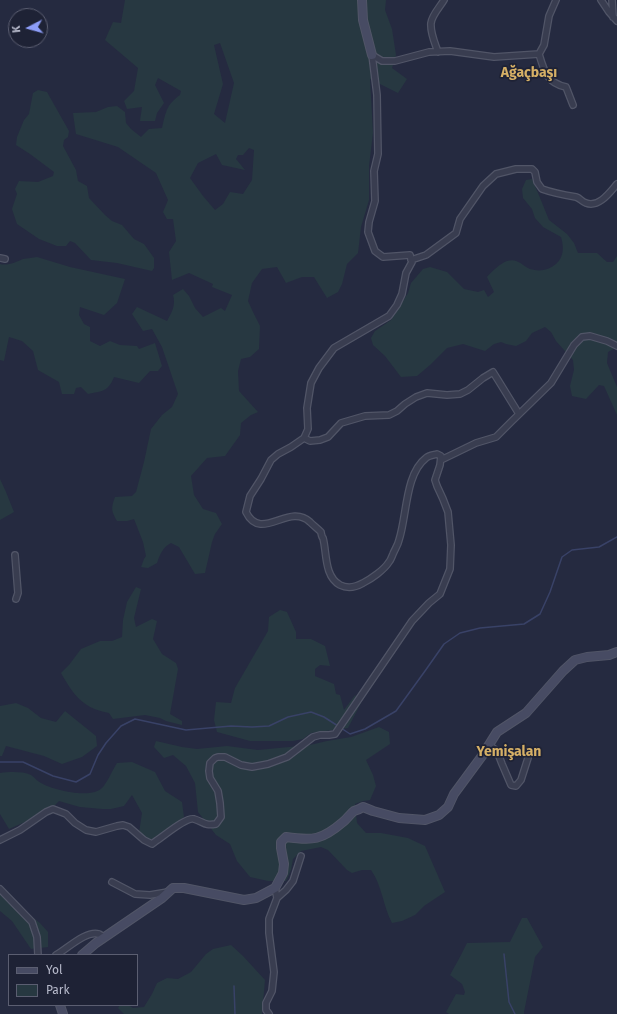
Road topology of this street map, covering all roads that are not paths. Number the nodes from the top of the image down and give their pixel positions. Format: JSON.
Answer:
{"nodes":[{"id":1,"x":362,"y":0,"type":"edge"},
{"id":2,"x":444,"y":0,"type":"edge"},
{"id":3,"x":556,"y":0,"type":"edge"},
{"id":4,"x":601,"y":0,"type":"edge"},
{"id":5,"x":612,"y":0,"type":"edge"},
{"id":6,"x":615,"y":19,"type":"edge"},
{"id":7,"x":438,"y":52,"type":"junction"},
{"id":8,"x":539,"y":54,"type":"junction"},
{"id":9,"x":372,"y":55,"type":"junction"},
{"id":10,"x":573,"y":105,"type":"dead end"},
{"id":11,"x":617,"y":184,"type":"edge"},
{"id":12,"x":411,"y":260,"type":"junction"},
{"id":13,"x":617,"y":346,"type":"edge"},
{"id":14,"x":519,"y":414,"type":"junction"},
{"id":15,"x":304,"y":438,"type":"junction"},
{"id":16,"x":441,"y":460,"type":"junction"},
{"id":17,"x":15,"y":555,"type":"dead end"},
{"id":18,"x":16,"y":599,"type":"dead end"},
{"id":19,"x":617,"y":652,"type":"edge"},
{"id":20,"x":489,"y":745,"type":"junction"},
{"id":21,"x":528,"y":758,"type":"dead end"},
{"id":22,"x":0,"y":840,"type":"edge"},
{"id":23,"x":301,"y":856,"type":"dead end"},
{"id":24,"x":112,"y":882,"type":"dead end"},
{"id":25,"x":275,"y":888,"type":"junction"},
{"id":26,"x":0,"y":889,"type":"edge"},
{"id":27,"x":170,"y":891,"type":"junction"},
{"id":28,"x":277,"y":898,"type":"junction"},
{"id":29,"x":104,"y":938,"type":"junction"},
{"id":30,"x":38,"y":954,"type":"edge"},
{"id":31,"x":58,"y":954,"type":"edge"},
{"id":32,"x":83,"y":954,"type":"edge"},
{"id":33,"x":269,"y":1014,"type":"edge"}],
"edges":[{"from":1,"to":9,"type":"street"},
{"from":2,"to":7,"type":"street"},
{"from":3,"to":8,"type":"street"},
{"from":4,"to":6,"type":"street"},
{"from":5,"to":6,"type":"street"},
{"from":7,"to":8,"type":"street"},
{"from":7,"to":9,"type":"street"},
{"from":8,"to":10,"type":"street"},
{"from":9,"to":12,"type":"street"},
{"from":11,"to":12,"type":"street"},
{"from":12,"to":15,"type":"street"},
{"from":13,"to":14,"type":"street"},
{"from":14,"to":15,"type":"street"},
{"from":14,"to":16,"type":"street"},
{"from":15,"to":16,"type":"street"},
{"from":16,"to":22,"type":"street"},
{"from":17,"to":18,"type":"street"},
{"from":19,"to":20,"type":"street"},
{"from":20,"to":21,"type":"street"},
{"from":20,"to":25,"type":"street"},
{"from":23,"to":28,"type":"street"},
{"from":24,"to":27,"type":"street"},
{"from":25,"to":27,"type":"street"},
{"from":25,"to":28,"type":"street"},
{"from":26,"to":30,"type":"street"},
{"from":27,"to":29,"type":"street"},
{"from":28,"to":33,"type":"street"},
{"from":29,"to":31,"type":"street"},
{"from":29,"to":32,"type":"street"}]}
